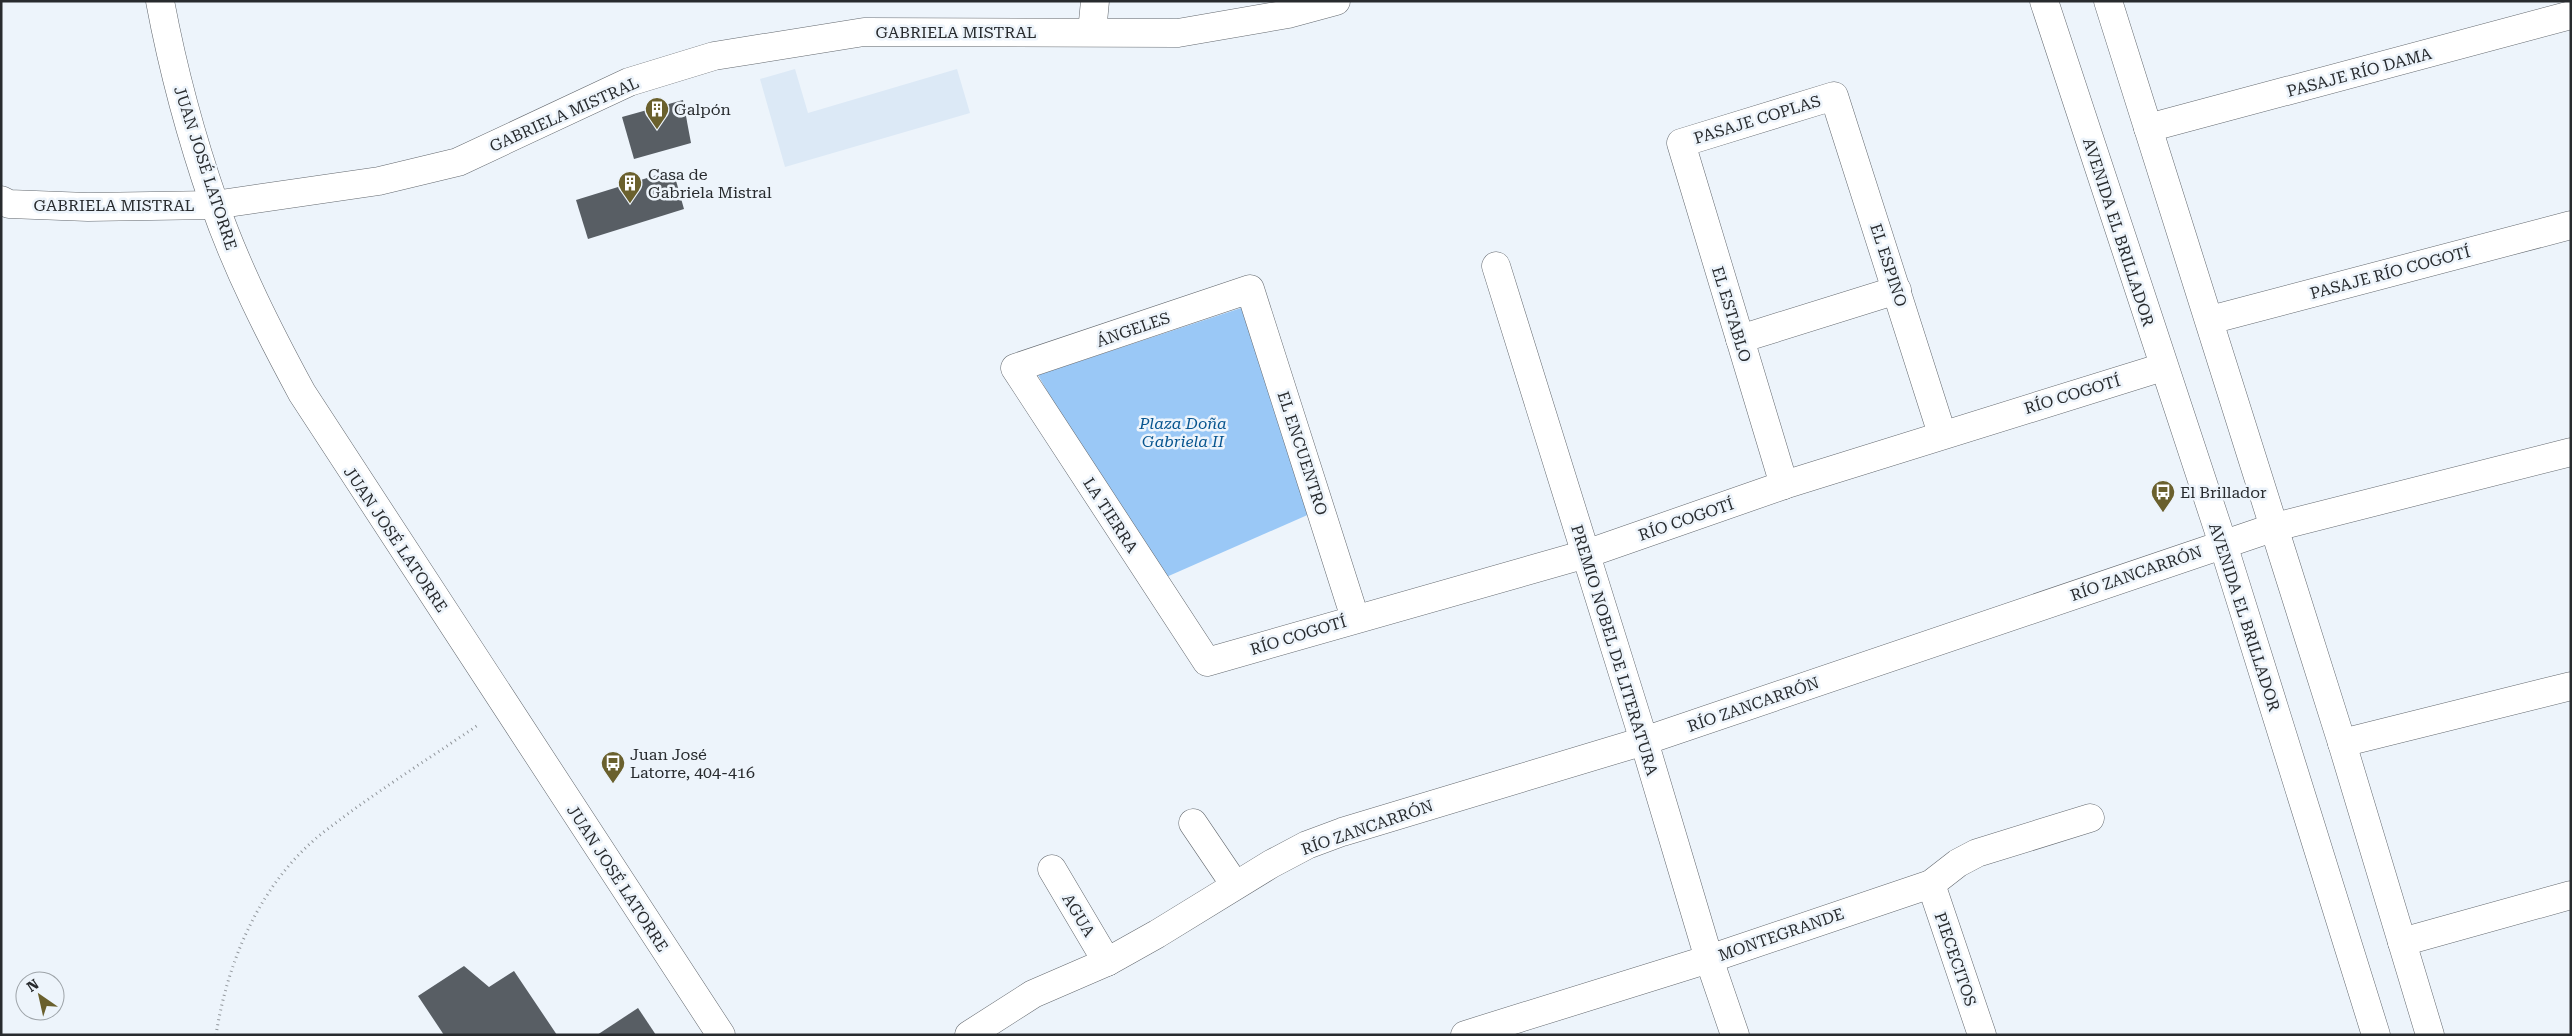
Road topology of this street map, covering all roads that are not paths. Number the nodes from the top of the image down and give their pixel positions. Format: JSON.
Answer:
{"nodes":[{"id":1,"x":160,"y":1,"type":"edge"},
{"id":2,"x":1095,"y":1,"type":"edge"},
{"id":3,"x":1336,"y":1,"type":"edge"},
{"id":4,"x":2044,"y":1,"type":"edge"},
{"id":5,"x":2108,"y":1,"type":"edge"},
{"id":6,"x":2571,"y":15,"type":"edge"},
{"id":7,"x":1092,"y":32,"type":"junction"},
{"id":8,"x":1834,"y":96,"type":"joint"},
{"id":9,"x":2148,"y":128,"type":"junction"},
{"id":10,"x":1680,"y":143,"type":"joint"},
{"id":11,"x":1,"y":200,"type":"edge"},
{"id":12,"x":214,"y":205,"type":"junction"},
{"id":13,"x":2571,"y":225,"type":"edge"},
{"id":14,"x":1496,"y":266,"type":"dead end"},
{"id":15,"x":1250,"y":289,"type":"joint"},
{"id":16,"x":1897,"y":290,"type":"junction"},
{"id":17,"x":2210,"y":320,"type":"junction"},
{"id":18,"x":1740,"y":339,"type":"junction"},
{"id":19,"x":2163,"y":367,"type":"junction"},
{"id":20,"x":1015,"y":368,"type":"joint"},
{"id":21,"x":1942,"y":434,"type":"junction"},
{"id":22,"x":2571,"y":452,"type":"edge"},
{"id":23,"x":1784,"y":485,"type":"junction"},
{"id":24,"x":2274,"y":527,"type":"junction"},
{"id":25,"x":2223,"y":544,"type":"junction"},
{"id":26,"x":1586,"y":554,"type":"junction"},
{"id":27,"x":1355,"y":618,"type":"junction"},
{"id":28,"x":1207,"y":662,"type":"joint"},
{"id":29,"x":2571,"y":686,"type":"edge"},
{"id":30,"x":1644,"y":741,"type":"junction"},
{"id":31,"x":2342,"y":743,"type":"junction"},
{"id":32,"x":2090,"y":818,"type":"dead end"},
{"id":33,"x":1193,"y":823,"type":"dead end"},
{"id":34,"x":1052,"y":869,"type":"dead end"},
{"id":35,"x":1931,"y":884,"type":"junction"},
{"id":36,"x":1235,"y":885,"type":"junction"},
{"id":37,"x":2571,"y":895,"type":"edge"},
{"id":38,"x":2402,"y":942,"type":"junction"},
{"id":39,"x":1708,"y":959,"type":"junction"},
{"id":40,"x":1107,"y":962,"type":"junction"},
{"id":41,"x":721,"y":1035,"type":"edge"},
{"id":42,"x":968,"y":1035,"type":"edge"},
{"id":43,"x":1465,"y":1035,"type":"edge"},
{"id":44,"x":1735,"y":1035,"type":"edge"},
{"id":45,"x":1982,"y":1035,"type":"edge"},
{"id":46,"x":2376,"y":1035,"type":"edge"},
{"id":47,"x":2430,"y":1035,"type":"edge"}],
"edges":[{"from":1,"to":12,"type":"street","name":"JUAN JOSÉ LATORRE"},
{"from":2,"to":7,"type":"street"},
{"from":3,"to":7,"type":"street","name":"GABRIELA MISTRAL"},
{"from":4,"to":19,"type":"street","name":"AVENIDA EL BRILLADOR"},
{"from":5,"to":9,"type":"street"},
{"from":6,"to":9,"type":"street","name":"PASAJE RÍO DAMA"},
{"from":7,"to":12,"type":"street","name":"GABRIELA MISTRAL"},
{"from":8,"to":10,"type":"street","name":"PASAJE COPLAS"},
{"from":8,"to":16,"type":"street","name":"EL ESPINO"},
{"from":9,"to":17,"type":"street"},
{"from":10,"to":18,"type":"street","name":"EL ESTABLO"},
{"from":11,"to":12,"type":"street","name":"GABRIELA MISTRAL"},
{"from":12,"to":41,"type":"street","name":"JUAN JOSÉ LATORRE"},
{"from":13,"to":17,"type":"street","name":"PASAJE RÍO COGOTÍ"},
{"from":14,"to":26,"type":"street","name":"PREMIO NOBEL DE LITERATURA"},
{"from":15,"to":20,"type":"street","name":"ÁNGELES"},
{"from":15,"to":27,"type":"street","name":"EL ENCUENTRO"},
{"from":16,"to":18,"type":"street"},
{"from":16,"to":21,"type":"street","name":"EL ESPINO"},
{"from":17,"to":24,"type":"street"},
{"from":18,"to":23,"type":"street","name":"EL ESTABLO"},
{"from":19,"to":21,"type":"street","name":"RÍO COGOTÍ"},
{"from":19,"to":25,"type":"street","name":"AVENIDA EL BRILLADOR"},
{"from":20,"to":28,"type":"street","name":"LA TIERRA"},
{"from":21,"to":23,"type":"street","name":"RÍO COGOTÍ"},
{"from":22,"to":24,"type":"street","name":"RÍO ZANCARRÓN"},
{"from":23,"to":26,"type":"street","name":"RÍO COGOTÍ"},
{"from":24,"to":25,"type":"street","name":"RÍO ZANCARRÓN"},
{"from":24,"to":31,"type":"street"},
{"from":25,"to":30,"type":"street","name":"RÍO ZANCARRÓN"},
{"from":25,"to":46,"type":"street","name":"AVENIDA EL BRILLADOR"},
{"from":26,"to":27,"type":"street","name":"RÍO COGOTÍ"},
{"from":26,"to":30,"type":"street","name":"PREMIO NOBEL DE LITERATURA"},
{"from":27,"to":28,"type":"street","name":"RÍO COGOTÍ"},
{"from":29,"to":31,"type":"street"},
{"from":30,"to":36,"type":"street","name":"RÍO ZANCARRÓN"},
{"from":30,"to":39,"type":"street","name":"PREMIO NOBEL DE LITERATURA"},
{"from":31,"to":38,"type":"street"},
{"from":32,"to":35,"type":"street","name":"MONTEGRANDE"},
{"from":33,"to":36,"type":"street"},
{"from":34,"to":40,"type":"street","name":"AGUA"},
{"from":35,"to":39,"type":"street","name":"MONTEGRANDE"},
{"from":35,"to":45,"type":"street","name":"PIECECITOS"},
{"from":36,"to":40,"type":"street","name":"RÍO ZANCARRÓN"},
{"from":37,"to":38,"type":"street"},
{"from":38,"to":47,"type":"street"},
{"from":39,"to":43,"type":"street","name":"MONTEGRANDE"},
{"from":39,"to":44,"type":"street","name":"PREMIO NOBEL DE LITERATURA"},
{"from":40,"to":42,"type":"street","name":"RÍO ZANCARRÓN"}]}
